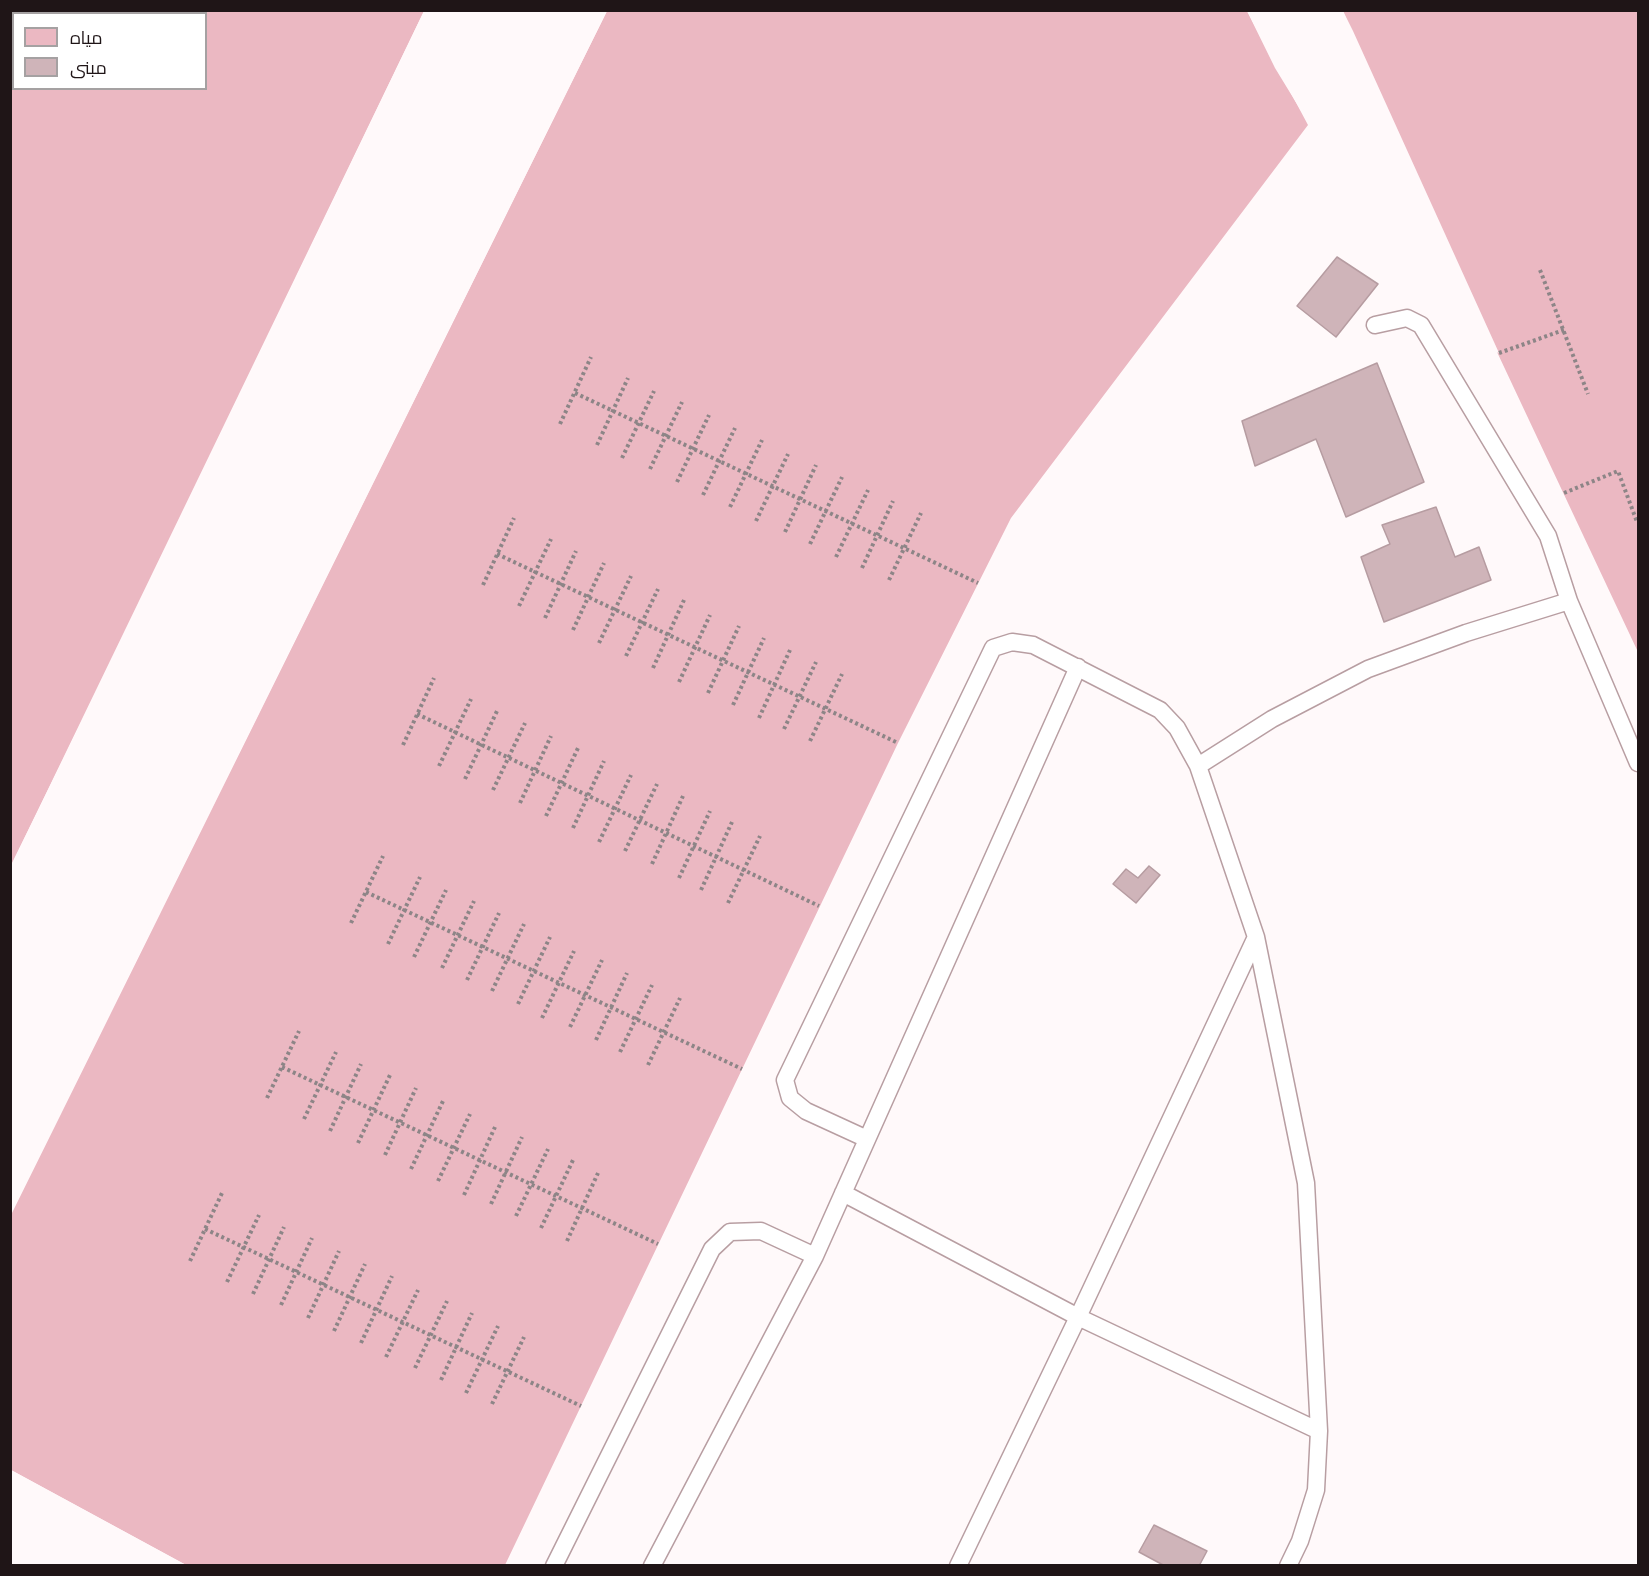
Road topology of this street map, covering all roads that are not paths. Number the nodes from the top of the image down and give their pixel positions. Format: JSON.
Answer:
{"nodes":[{"id":1,"x":1375,"y":325,"type":"dead end"},
{"id":2,"x":1569,"y":602,"type":"junction"},
{"id":3,"x":1078,"y":667,"type":"junction"},
{"id":4,"x":1638,"y":763,"type":"edge"},
{"id":5,"x":1198,"y":766,"type":"junction"},
{"id":6,"x":1256,"y":937,"type":"junction"},
{"id":7,"x":867,"y":1139,"type":"junction"},
{"id":8,"x":843,"y":1193,"type":"junction"},
{"id":9,"x":816,"y":1256,"type":"junction"},
{"id":10,"x":1078,"y":1317,"type":"junction"},
{"id":11,"x":1319,"y":1431,"type":"junction"},
{"id":12,"x":554,"y":1566,"type":"edge"},
{"id":13,"x":652,"y":1566,"type":"edge"},
{"id":14,"x":958,"y":1566,"type":"edge"},
{"id":15,"x":1288,"y":1566,"type":"edge"}],
"edges":[{"from":1,"to":2,"type":"lane"},
{"from":2,"to":4,"type":"lane"},
{"from":2,"to":5,"type":"lane"},
{"from":3,"to":5,"type":"lane"},
{"from":3,"to":7,"type":"lane"},
{"from":3,"to":7,"type":"lane"},
{"from":5,"to":6,"type":"lane"},
{"from":6,"to":10,"type":"lane"},
{"from":6,"to":11,"type":"lane"},
{"from":7,"to":8,"type":"lane"},
{"from":8,"to":9,"type":"lane"},
{"from":8,"to":10,"type":"lane"},
{"from":9,"to":12,"type":"lane"},
{"from":9,"to":13,"type":"lane"},
{"from":10,"to":11,"type":"lane"},
{"from":10,"to":14,"type":"lane"},
{"from":11,"to":15,"type":"lane"}]}
